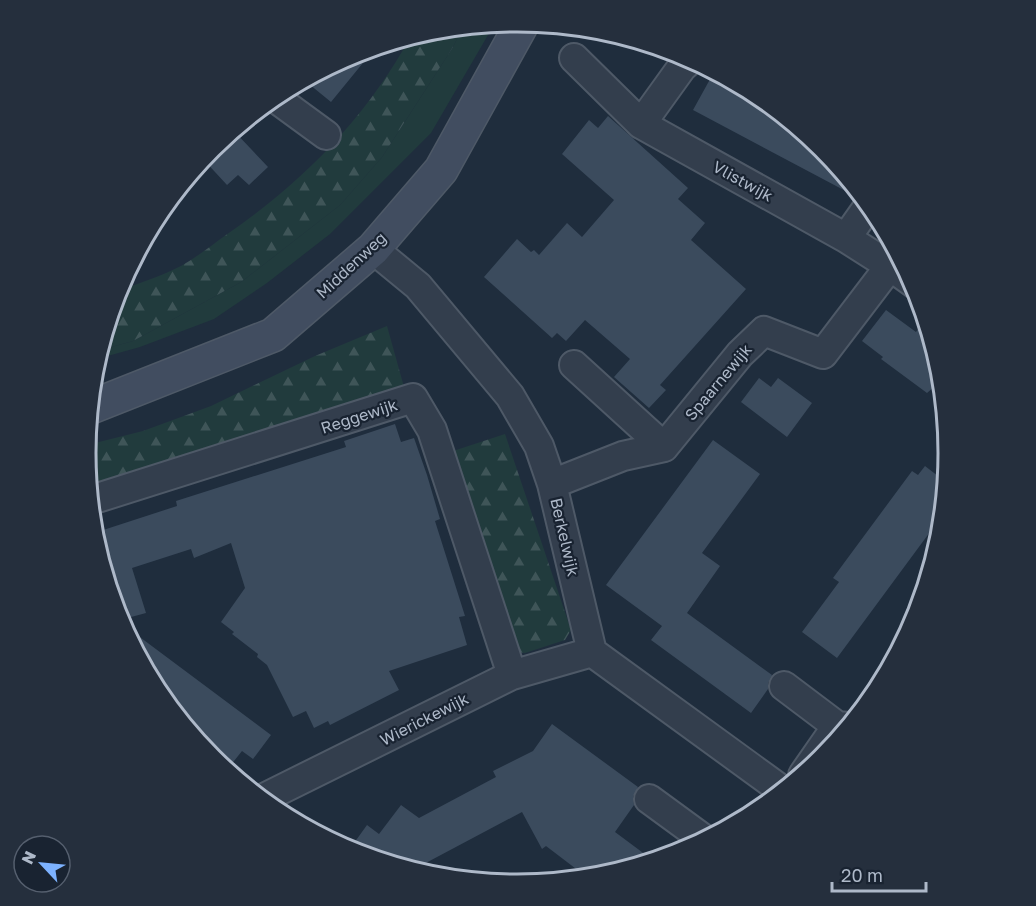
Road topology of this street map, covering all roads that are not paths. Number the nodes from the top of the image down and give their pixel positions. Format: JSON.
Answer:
{"nodes":[{"id":1,"x":517,"y":32,"type":"edge"},
{"id":2,"x":574,"y":58,"type":"dead end"},
{"id":3,"x":683,"y":66,"type":"edge"},
{"id":4,"x":283,"y":104,"type":"edge"},
{"id":5,"x":641,"y":124,"type":"junction"},
{"id":6,"x":326,"y":135,"type":"dead end"},
{"id":7,"x":864,"y":213,"type":"edge"},
{"id":8,"x":846,"y":238,"type":"junction"},
{"id":9,"x":373,"y":249,"type":"junction"},
{"id":10,"x":890,"y":266,"type":"junction"},
{"id":11,"x":898,"y":272,"type":"edge"},
{"id":12,"x":574,"y":365,"type":"dead end"},
{"id":13,"x":99,"y":404,"type":"edge"},
{"id":14,"x":664,"y":447,"type":"junction"},
{"id":15,"x":552,"y":484,"type":"junction"},
{"id":16,"x":99,"y":498,"type":"edge"},
{"id":17,"x":592,"y":652,"type":"junction"},
{"id":18,"x":512,"y":675,"type":"junction"},
{"id":19,"x":784,"y":686,"type":"dead end"},
{"id":20,"x":840,"y":725,"type":"edge"},
{"id":21,"x":776,"y":786,"type":"edge"},
{"id":22,"x":271,"y":794,"type":"edge"},
{"id":23,"x":649,"y":799,"type":"dead end"},
{"id":24,"x":697,"y":834,"type":"edge"}],
"edges":[{"from":1,"to":9,"type":"street","name":"Middenweg"},
{"from":2,"to":5,"type":"street","name":"Vlistwijk"},
{"from":3,"to":5,"type":"street"},
{"from":4,"to":6,"type":"street"},
{"from":5,"to":8,"type":"street","name":"Vlistwijk"},
{"from":7,"to":8,"type":"street"},
{"from":8,"to":10,"type":"street"},
{"from":9,"to":13,"type":"street","name":"Middenweg"},
{"from":9,"to":15,"type":"street","name":"Berkelwijk"},
{"from":10,"to":11,"type":"street"},
{"from":10,"to":14,"type":"street","name":"Spaarnewijk"},
{"from":12,"to":14,"type":"street"},
{"from":14,"to":15,"type":"street"},
{"from":15,"to":17,"type":"street","name":"Berkelwijk"},
{"from":16,"to":18,"type":"street","name":"Reggewijk"},
{"from":17,"to":18,"type":"street","name":"Wierickewijk"},
{"from":17,"to":21,"type":"street"},
{"from":18,"to":22,"type":"street","name":"Wierickewijk"},
{"from":19,"to":20,"type":"street"},
{"from":23,"to":24,"type":"street"}]}
